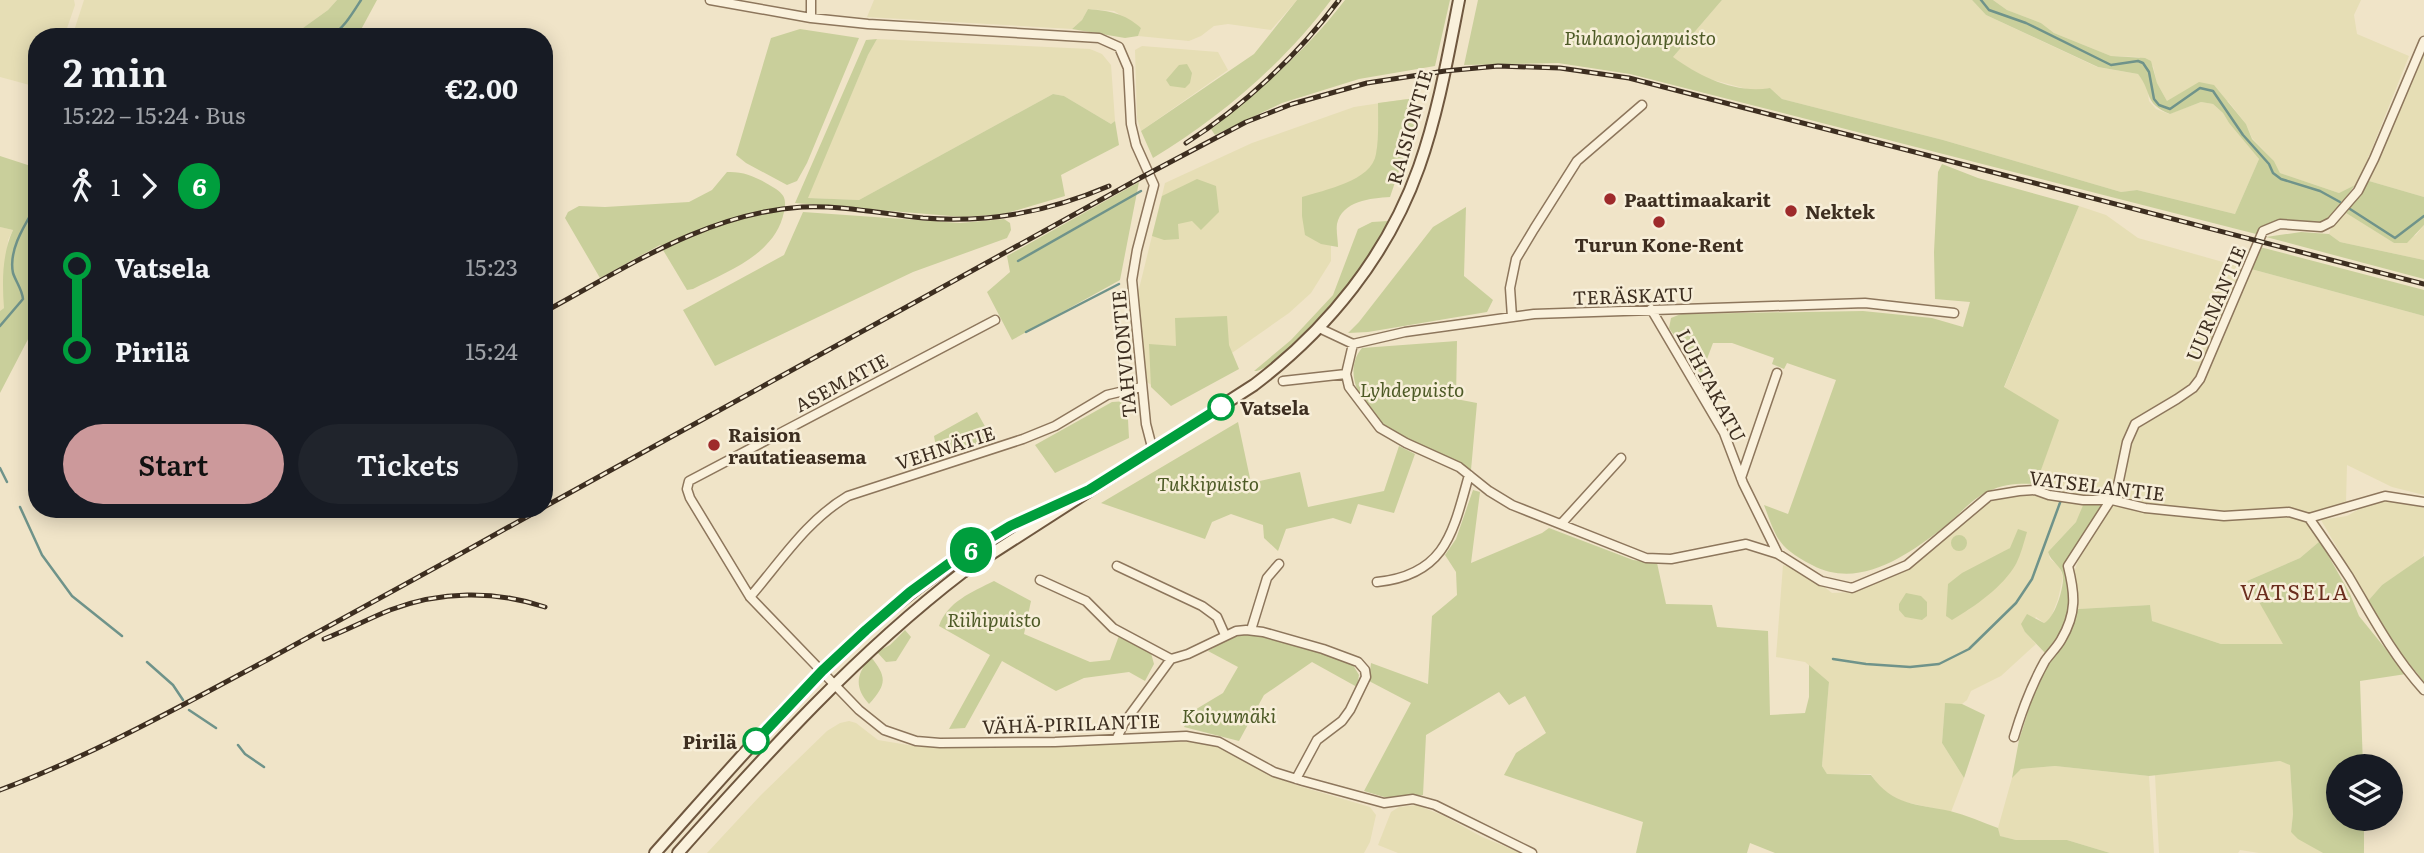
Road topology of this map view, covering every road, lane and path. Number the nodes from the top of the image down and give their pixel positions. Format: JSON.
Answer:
{"nodes":[{"id":1,"x":710,"y":0,"type":"edge"},
{"id":2,"x":811,"y":0,"type":"edge"},
{"id":3,"x":1459,"y":0,"type":"edge"},
{"id":4,"x":811,"y":18,"type":"junction"},
{"id":5,"x":2424,"y":40,"type":"edge"},
{"id":6,"x":1642,"y":105,"type":"dead end"},
{"id":7,"x":1651,"y":309,"type":"junction"},
{"id":8,"x":1954,"y":313,"type":"dead end"},
{"id":9,"x":1512,"y":317,"type":"junction"},
{"id":10,"x":995,"y":320,"type":"dead end"},
{"id":11,"x":1319,"y":328,"type":"junction"},
{"id":12,"x":1353,"y":344,"type":"junction"},
{"id":13,"x":1777,"y":373,"type":"dead end"},
{"id":14,"x":1346,"y":374,"type":"junction"},
{"id":15,"x":1283,"y":380,"type":"dead end"},
{"id":16,"x":1141,"y":387,"type":"junction"},
{"id":17,"x":1153,"y":451,"type":"junction"},
{"id":18,"x":1621,"y":458,"type":"dead end"},
{"id":19,"x":1469,"y":475,"type":"junction"},
{"id":20,"x":1741,"y":478,"type":"junction"},
{"id":21,"x":1083,"y":493,"type":"junction"},
{"id":22,"x":2112,"y":500,"type":"junction"},
{"id":23,"x":2424,"y":502,"type":"edge"},
{"id":24,"x":2309,"y":518,"type":"junction"},
{"id":25,"x":1561,"y":524,"type":"junction"},
{"id":26,"x":1778,"y":554,"type":"junction"},
{"id":27,"x":1279,"y":564,"type":"dead end"},
{"id":28,"x":1116,"y":566,"type":"dead end"},
{"id":29,"x":1040,"y":580,"type":"dead end"},
{"id":30,"x":1377,"y":582,"type":"dead end"},
{"id":31,"x":750,"y":597,"type":"junction"},
{"id":32,"x":1251,"y":630,"type":"junction"},
{"id":33,"x":1225,"y":635,"type":"junction"},
{"id":34,"x":1171,"y":659,"type":"junction"},
{"id":35,"x":822,"y":671,"type":"junction"},
{"id":36,"x":835,"y":683,"type":"junction"},
{"id":37,"x":2424,"y":690,"type":"edge"},
{"id":38,"x":2014,"y":737,"type":"dead end"},
{"id":39,"x":1117,"y":738,"type":"junction"},
{"id":40,"x":1296,"y":779,"type":"junction"},
{"id":41,"x":655,"y":853,"type":"edge"},
{"id":42,"x":678,"y":853,"type":"edge"},
{"id":43,"x":1532,"y":853,"type":"edge"}],
"edges":[{"from":1,"to":4,"type":"street","name":"TAHVIONTIE"},
{"from":2,"to":4,"type":"street"},
{"from":3,"to":11,"type":"main road","name":"RAISIONTIE"},
{"from":4,"to":16,"type":"street","name":"TAHVIONTIE"},
{"from":5,"to":22,"type":"street","name":"UURNANTIE"},
{"from":6,"to":9,"type":"street"},
{"from":7,"to":8,"type":"street","name":"TERÄSKATU"},
{"from":7,"to":9,"type":"street","name":"TERÄSKATU"},
{"from":7,"to":20,"type":"street","name":"LUHTAKATU"},
{"from":9,"to":12,"type":"street","name":"TERÄSKATU"},
{"from":10,"to":31,"type":"street","name":"ASEMATIE"},
{"from":11,"to":12,"type":"street"},
{"from":11,"to":17,"type":"main road","name":"RAISIONTIE"},
{"from":12,"to":14,"type":"street"},
{"from":13,"to":20,"type":"street"},
{"from":14,"to":15,"type":"street"},
{"from":14,"to":19,"type":"street","name":"VATSELANTIE"},
{"from":16,"to":17,"type":"street","name":"TAHVIONTIE"},
{"from":16,"to":31,"type":"street","name":"VEHNÄTIE"},
{"from":17,"to":21,"type":"main road","name":"RAISIONTIE"},
{"from":18,"to":25,"type":"street"},
{"from":19,"to":25,"type":"street","name":"VATSELANTIE"},
{"from":19,"to":30,"type":"street"},
{"from":20,"to":26,"type":"street","name":"LUHTAKATU"},
{"from":21,"to":35,"type":"main road","name":"RAISIONTIE"},
{"from":21,"to":36,"type":"main road","name":"RAISIONTIE"},
{"from":22,"to":24,"type":"street","name":"VATSELANTIE"},
{"from":22,"to":26,"type":"street","name":"VATSELANTIE"},
{"from":22,"to":38,"type":"street"},
{"from":23,"to":24,"type":"street"},
{"from":24,"to":37,"type":"street"},
{"from":25,"to":26,"type":"street","name":"VATSELANTIE"},
{"from":27,"to":32,"type":"street"},
{"from":28,"to":33,"type":"street"},
{"from":29,"to":34,"type":"street"},
{"from":31,"to":35,"type":"street","name":"ASEMATIE"},
{"from":32,"to":33,"type":"street"},
{"from":32,"to":40,"type":"street"},
{"from":33,"to":34,"type":"street"},
{"from":34,"to":39,"type":"street"},
{"from":35,"to":36,"type":"street","name":"VÄHÄ-PIRILANTIE"},
{"from":35,"to":41,"type":"main road","name":"RAISIONTIE"},
{"from":36,"to":39,"type":"street","name":"VÄHÄ-PIRILANTIE"},
{"from":36,"to":42,"type":"main road","name":"RAISIONTIE"},
{"from":39,"to":40,"type":"street","name":"VÄHÄ-PIRILANTIE"},
{"from":40,"to":43,"type":"street","name":"VÄHÄ-PIRILANTIE"}]}
